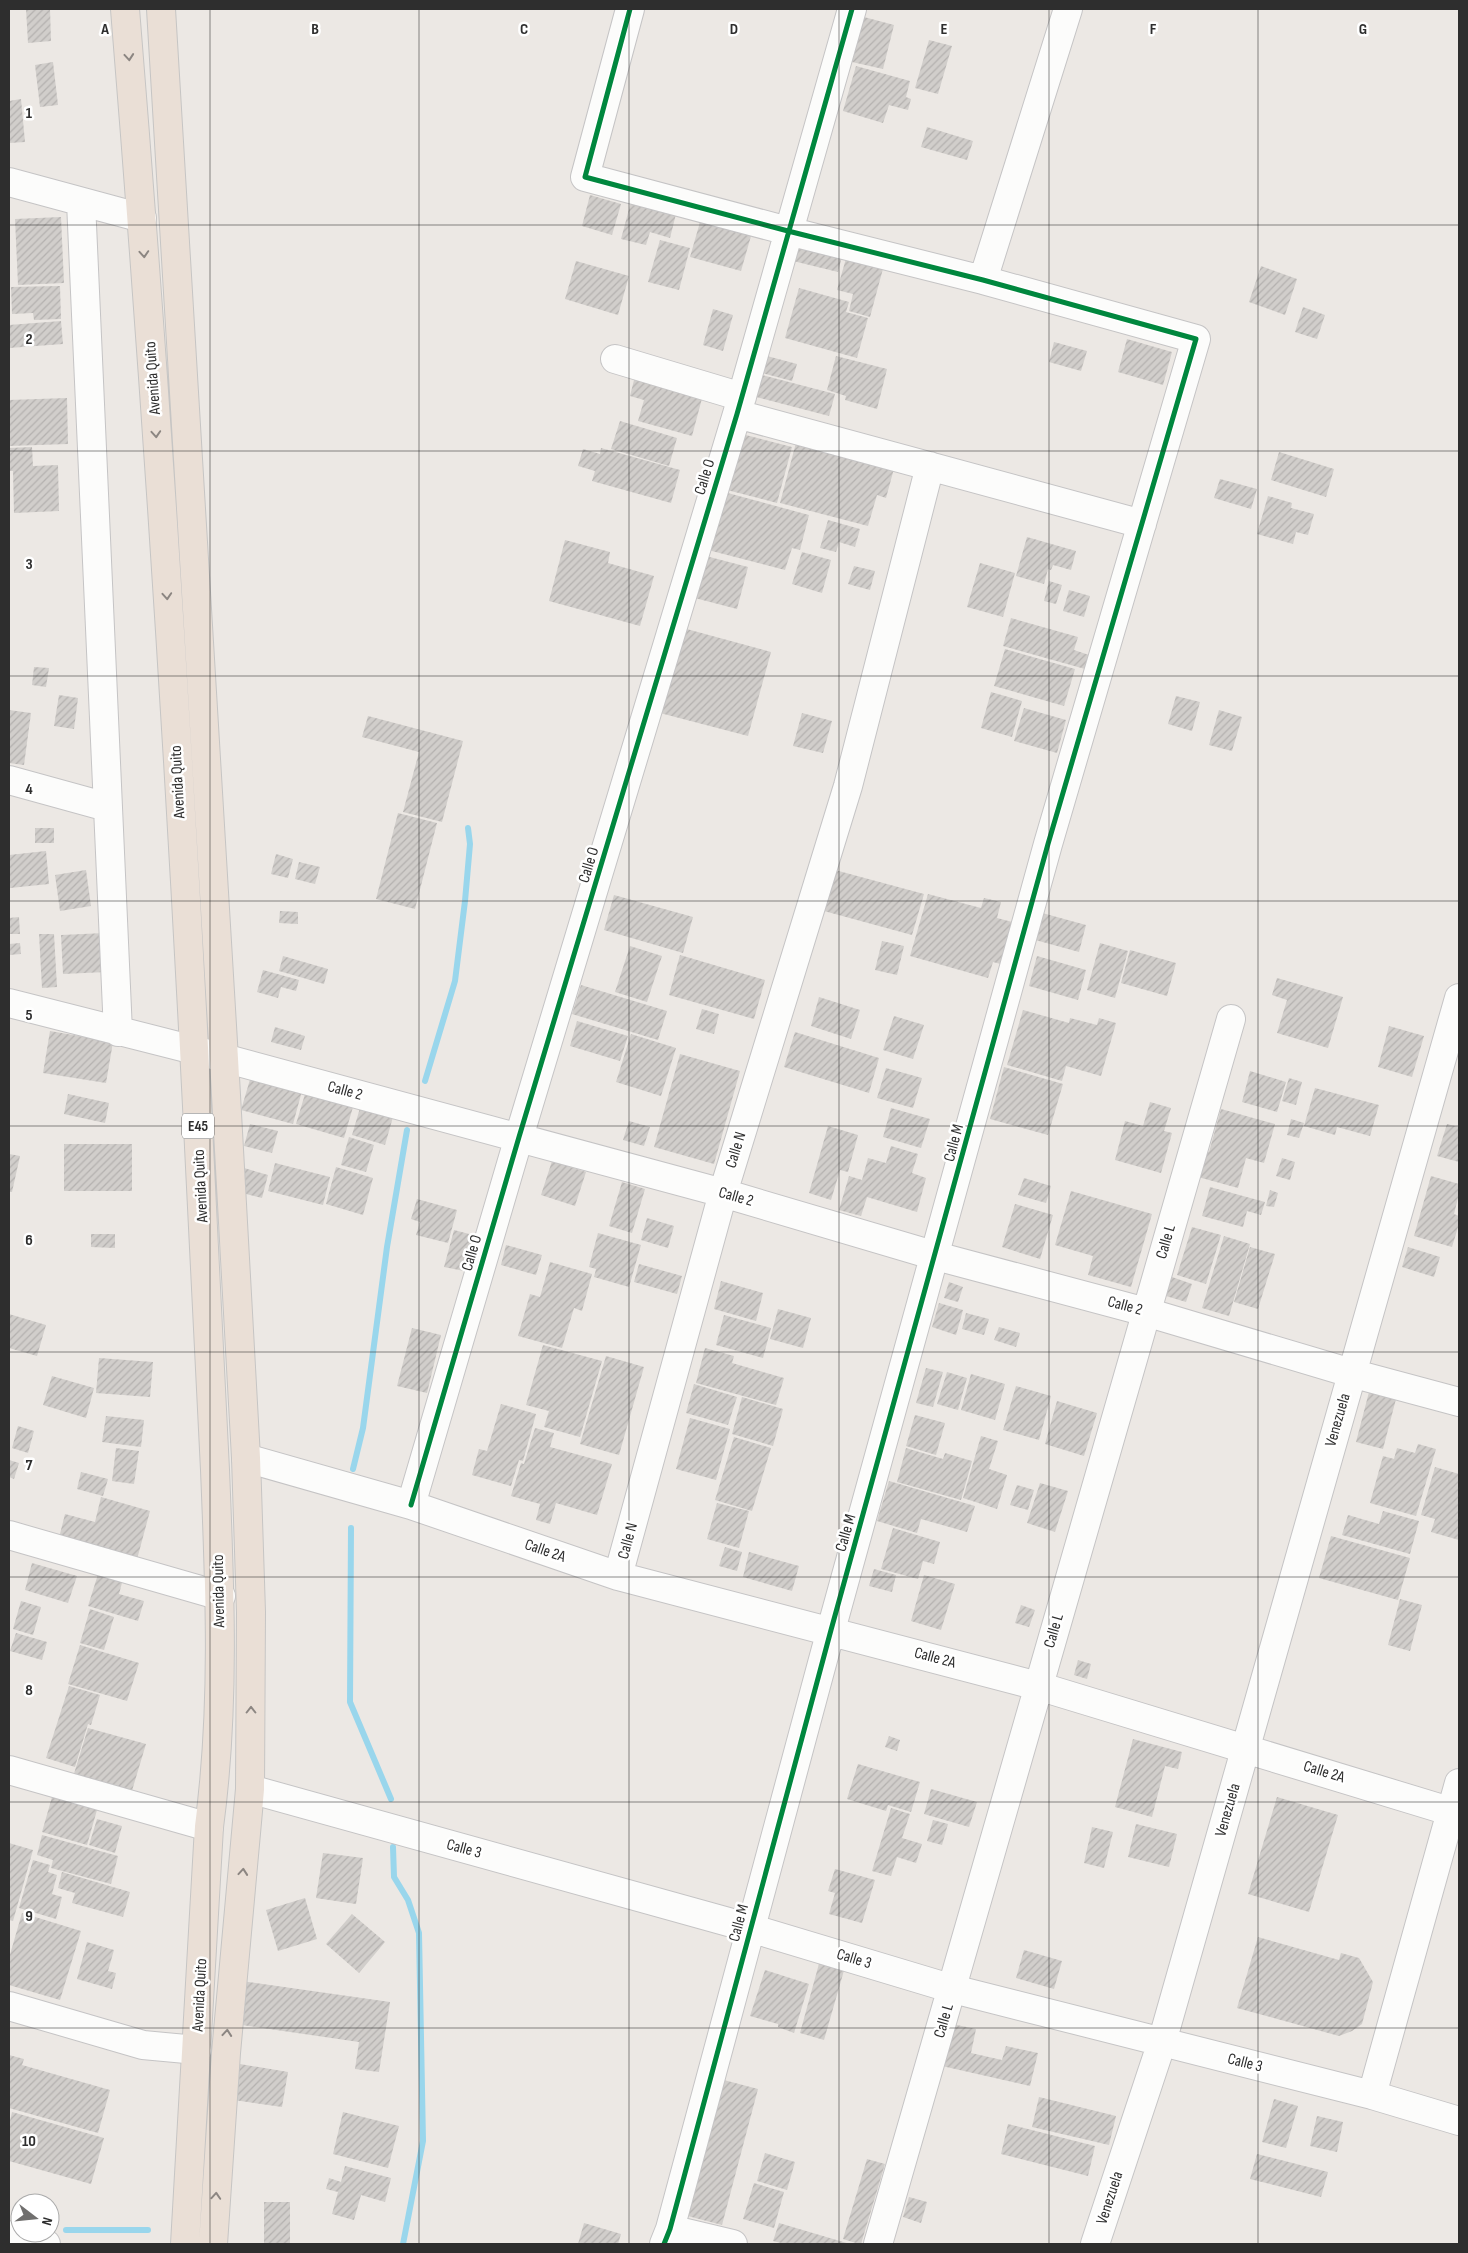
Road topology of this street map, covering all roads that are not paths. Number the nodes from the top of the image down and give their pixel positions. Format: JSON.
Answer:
{"nodes":[{"id":1,"x":125,"y":9,"type":"edge"},
{"id":2,"x":161,"y":9,"type":"edge"},
{"id":3,"x":630,"y":9,"type":"edge"},
{"id":4,"x":852,"y":9,"type":"edge"},
{"id":5,"x":1068,"y":9,"type":"edge"},
{"id":6,"x":9,"y":182,"type":"edge"},
{"id":7,"x":81,"y":202,"type":"junction"},
{"id":8,"x":142,"y":218,"type":"junction"},
{"id":9,"x":788,"y":231,"type":"junction"},
{"id":10,"x":984,"y":280,"type":"junction"},
{"id":11,"x":615,"y":359,"type":"dead end"},
{"id":12,"x":740,"y":405,"type":"junction"},
{"id":13,"x":930,"y":466,"type":"junction"},
{"id":14,"x":1142,"y":524,"type":"junction"},
{"id":15,"x":9,"y":780,"type":"edge"},
{"id":16,"x":107,"y":807,"type":"junction"},
{"id":17,"x":1459,"y":998,"type":"edge"},
{"id":18,"x":9,"y":1004,"type":"edge"},
{"id":19,"x":1231,"y":1019,"type":"dead end"},
{"id":20,"x":118,"y":1032,"type":"junction"},
{"id":21,"x":194,"y":1050,"type":"junction"},
{"id":22,"x":224,"y":1059,"type":"junction"},
{"id":23,"x":519,"y":1137,"type":"junction"},
{"id":24,"x":723,"y":1193,"type":"junction"},
{"id":25,"x":936,"y":1256,"type":"junction"},
{"id":26,"x":1146,"y":1312,"type":"junction"},
{"id":27,"x":1351,"y":1373,"type":"junction"},
{"id":28,"x":1459,"y":1402,"type":"edge"},
{"id":29,"x":246,"y":1458,"type":"junction"},
{"id":30,"x":411,"y":1505,"type":"junction"},
{"id":31,"x":9,"y":1535,"type":"edge"},
{"id":32,"x":618,"y":1576,"type":"junction"},
{"id":33,"x":221,"y":1596,"type":"junction"},
{"id":34,"x":831,"y":1630,"type":"junction"},
{"id":35,"x":1038,"y":1686,"type":"junction"},
{"id":36,"x":1246,"y":1748,"type":"junction"},
{"id":37,"x":9,"y":1770,"type":"edge"},
{"id":38,"x":1459,"y":1783,"type":"edge"},
{"id":39,"x":250,"y":1789,"type":"junction"},
{"id":40,"x":1455,"y":1813,"type":"edge"},
{"id":41,"x":209,"y":1827,"type":"junction"},
{"id":42,"x":750,"y":1928,"type":"junction"},
{"id":43,"x":953,"y":1989,"type":"junction"},
{"id":44,"x":9,"y":2006,"type":"edge"},
{"id":45,"x":1162,"y":2042,"type":"junction"},
{"id":46,"x":197,"y":2050,"type":"junction"},
{"id":47,"x":1372,"y":2095,"type":"junction"},
{"id":48,"x":1459,"y":2120,"type":"edge"},
{"id":49,"x":9,"y":2235,"type":"edge"},
{"id":50,"x":667,"y":2237,"type":"edge"},
{"id":51,"x":46,"y":2244,"type":"edge"},
{"id":52,"x":185,"y":2244,"type":"edge"},
{"id":53,"x":213,"y":2244,"type":"edge"},
{"id":54,"x":733,"y":2244,"type":"edge"},
{"id":55,"x":878,"y":2244,"type":"edge"},
{"id":56,"x":1095,"y":2244,"type":"edge"}],
"edges":[{"from":1,"to":8,"type":"highway","name":"Avenida Quito","number":"E45","one_way":true},
{"from":2,"to":22,"type":"highway","name":"Avenida Quito","number":"E45"},
{"from":3,"to":9,"type":"street"},
{"from":4,"to":9,"type":"street","name":"Calle O"},
{"from":5,"to":10,"type":"street"},
{"from":6,"to":7,"type":"street"},
{"from":7,"to":8,"type":"street"},
{"from":7,"to":16,"type":"street"},
{"from":8,"to":21,"type":"highway","name":"Avenida Quito","number":"E45","one_way":true},
{"from":9,"to":10,"type":"street"},
{"from":9,"to":12,"type":"street","name":"Calle O"},
{"from":10,"to":14,"type":"street","name":"Calle M"},
{"from":11,"to":12,"type":"street"},
{"from":12,"to":13,"type":"street"},
{"from":12,"to":23,"type":"street","name":"Calle O"},
{"from":13,"to":14,"type":"street"},
{"from":13,"to":24,"type":"street","name":"Calle N"},
{"from":14,"to":25,"type":"street","name":"Calle M"},
{"from":15,"to":16,"type":"street"},
{"from":16,"to":20,"type":"street"},
{"from":17,"to":27,"type":"street","name":"Venezuela"},
{"from":18,"to":20,"type":"street","name":"Calle 2"},
{"from":19,"to":26,"type":"street","name":"Calle L"},
{"from":20,"to":21,"type":"street","name":"Calle 2"},
{"from":21,"to":22,"type":"street","name":"Calle 2"},
{"from":21,"to":33,"type":"highway","name":"Avenida Quito","number":"E45"},
{"from":22,"to":23,"type":"street","name":"Calle 2"},
{"from":22,"to":29,"type":"highway","name":"Avenida Quito","number":"E45"},
{"from":23,"to":24,"type":"street","name":"Calle 2"},
{"from":23,"to":30,"type":"street","name":"Calle O"},
{"from":24,"to":25,"type":"street","name":"Calle 2"},
{"from":24,"to":32,"type":"street","name":"Calle N"},
{"from":25,"to":26,"type":"street","name":"Calle 2"},
{"from":25,"to":34,"type":"street","name":"Calle M"},
{"from":26,"to":27,"type":"street","name":"Calle 2"},
{"from":26,"to":35,"type":"street","name":"Calle L"},
{"from":27,"to":28,"type":"street","name":"Calle 2"},
{"from":27,"to":36,"type":"street","name":"Venezuela"},
{"from":29,"to":30,"type":"street","name":"Calle 2A"},
{"from":39,"to":29,"type":"highway","name":"Avenida Quito","number":"E45","one_way":true},
{"from":30,"to":32,"type":"street","name":"Calle 2A"},
{"from":31,"to":33,"type":"street"},
{"from":32,"to":34,"type":"street","name":"Calle 2A"},
{"from":33,"to":41,"type":"highway","name":"Avenida Quito","number":"E45"},
{"from":34,"to":35,"type":"street","name":"Calle 2A"},
{"from":34,"to":42,"type":"street","name":"Calle M"},
{"from":35,"to":36,"type":"street","name":"Calle 2A"},
{"from":35,"to":43,"type":"street","name":"Calle L"},
{"from":36,"to":40,"type":"street","name":"Calle 2A"},
{"from":36,"to":45,"type":"street","name":"Venezuela"},
{"from":37,"to":41,"type":"street"},
{"from":38,"to":40,"type":"street"},
{"from":39,"to":42,"type":"street","name":"Calle 3"},
{"from":53,"to":39,"type":"highway","name":"Avenida Quito","number":"E45","one_way":true},
{"from":40,"to":47,"type":"street"},
{"from":41,"to":46,"type":"highway","name":"Avenida Quito","number":"E45"},
{"from":42,"to":43,"type":"street","name":"Calle 3"},
{"from":42,"to":50,"type":"street","name":"Calle M"},
{"from":43,"to":45,"type":"street","name":"Calle 3"},
{"from":43,"to":55,"type":"street","name":"Calle L"},
{"from":44,"to":46,"type":"street"},
{"from":45,"to":47,"type":"street","name":"Calle 3"},
{"from":45,"to":56,"type":"street","name":"Venezuela"},
{"from":46,"to":52,"type":"highway","name":"Avenida Quito","number":"E45"},
{"from":47,"to":48,"type":"street","name":"Calle 3"},
{"from":49,"to":51,"type":"street"},
{"from":50,"to":54,"type":"street"}]}
